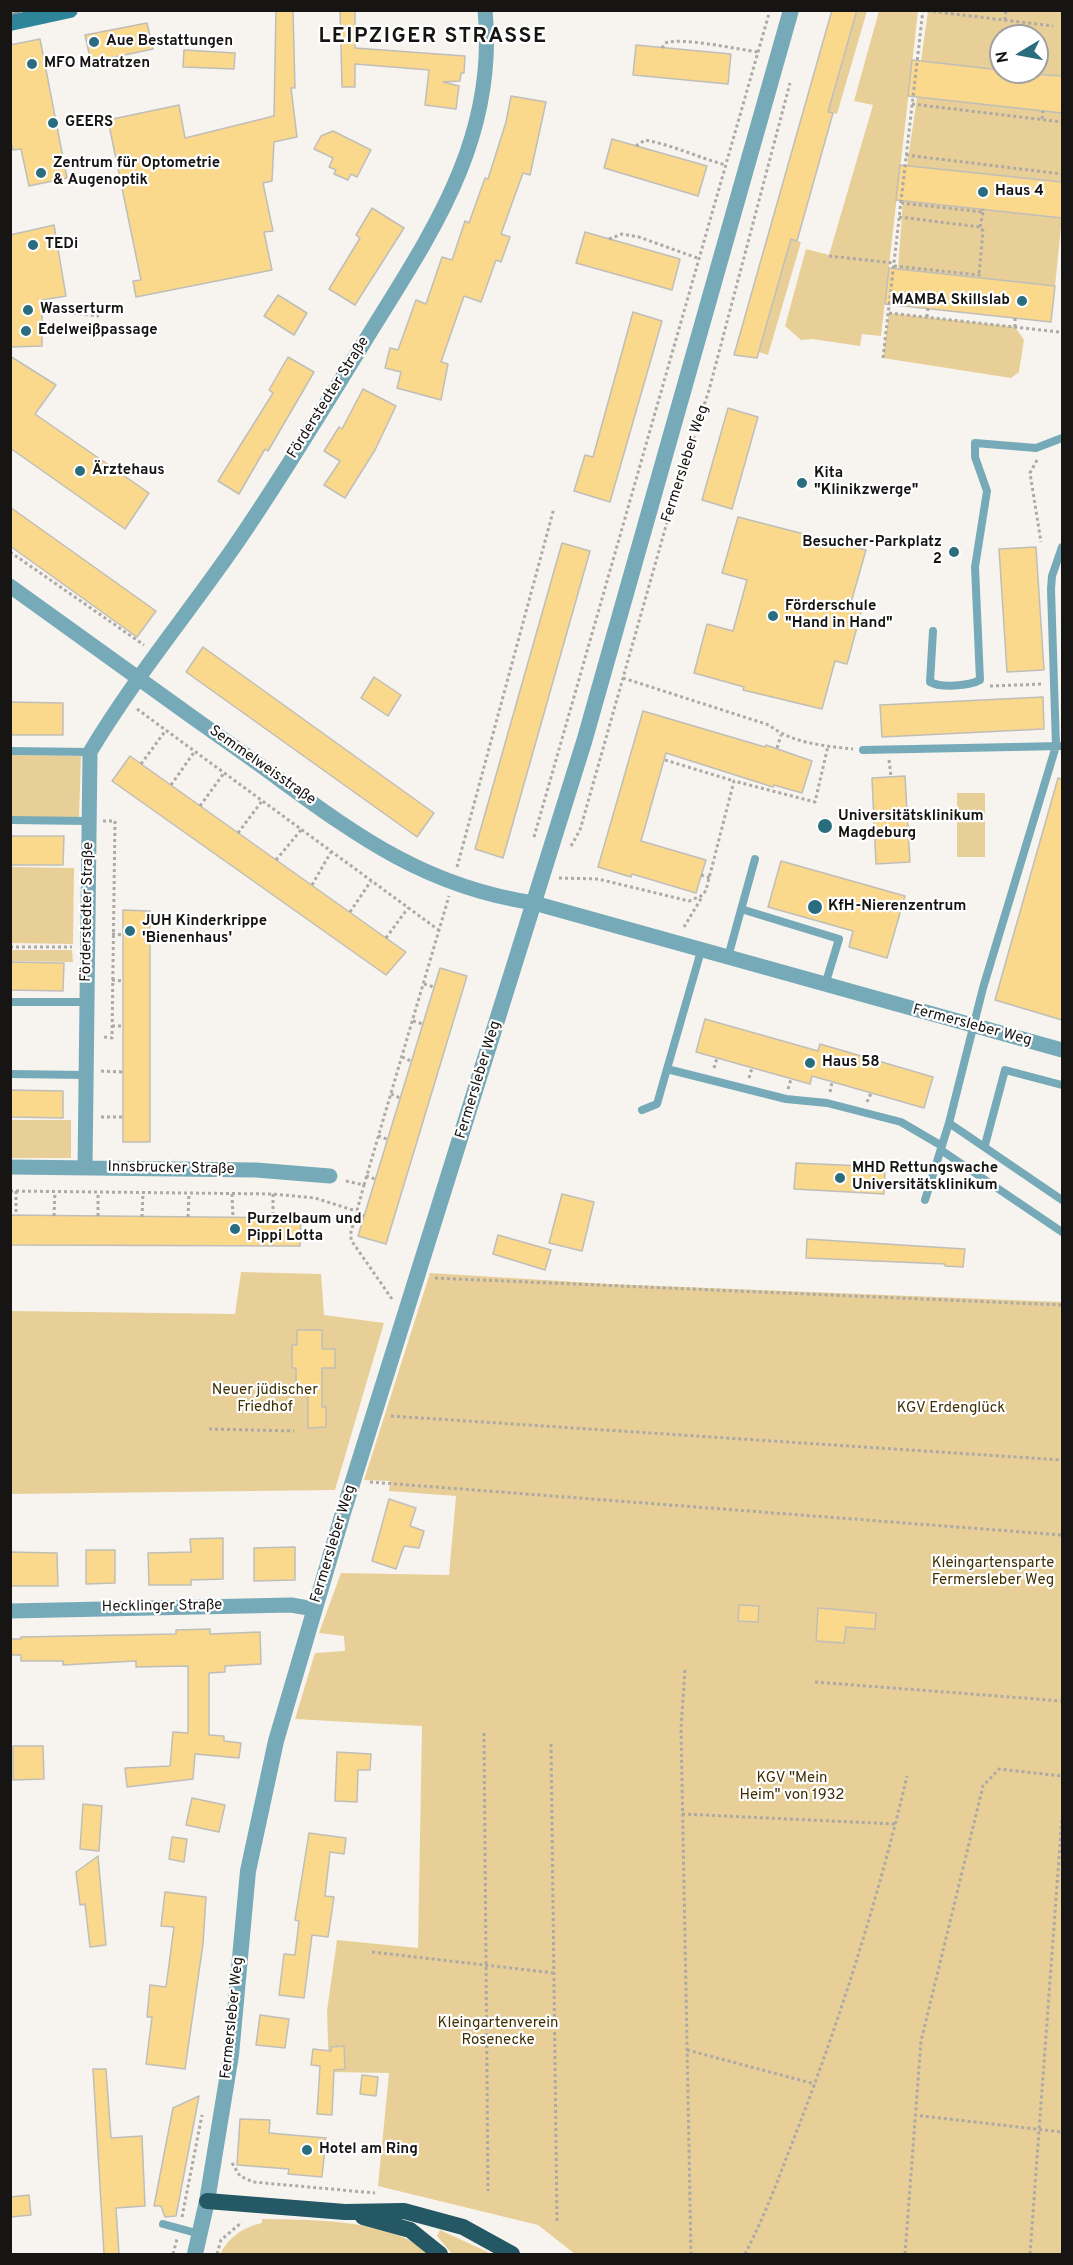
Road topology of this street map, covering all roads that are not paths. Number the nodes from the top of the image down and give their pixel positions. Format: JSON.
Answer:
{"nodes":[{"id":1,"x":70,"y":10,"type":"edge"},
{"id":2,"x":485,"y":10,"type":"edge"},
{"id":3,"x":791,"y":10,"type":"edge"},
{"id":4,"x":10,"y":23,"type":"edge"},
{"id":5,"x":1062,"y":438,"type":"edge"},
{"id":6,"x":1062,"y":547,"type":"edge"},
{"id":7,"x":10,"y":586,"type":"edge"},
{"id":8,"x":933,"y":631,"type":"dead end"},
{"id":9,"x":137,"y":678,"type":"junction"},
{"id":10,"x":1059,"y":746,"type":"edge"},
{"id":11,"x":863,"y":750,"type":"road end"},
{"id":12,"x":10,"y":751,"type":"edge"},
{"id":13,"x":90,"y":752,"type":"junction"},
{"id":14,"x":10,"y":820,"type":"edge"},
{"id":15,"x":89,"y":821,"type":"junction"},
{"id":16,"x":755,"y":859,"type":"dead end"},
{"id":17,"x":534,"y":903,"type":"junction"},
{"id":18,"x":741,"y":909,"type":"junction"},
{"id":19,"x":700,"y":951,"type":"junction"},
{"id":20,"x":728,"y":959,"type":"junction"},
{"id":21,"x":825,"y":986,"type":"junction"},
{"id":22,"x":10,"y":1002,"type":"edge"},
{"id":23,"x":87,"y":1002,"type":"junction"},
{"id":24,"x":973,"y":1026,"type":"junction"},
{"id":25,"x":1062,"y":1050,"type":"edge"},
{"id":26,"x":668,"y":1069,"type":"junction"},
{"id":27,"x":86,"y":1073,"type":"junction"},
{"id":28,"x":10,"y":1074,"type":"edge"},
{"id":29,"x":1062,"y":1085,"type":"edge"},
{"id":30,"x":642,"y":1110,"type":"dead end"},
{"id":31,"x":949,"y":1123,"type":"junction"},
{"id":32,"x":985,"y":1145,"type":"junction"},
{"id":33,"x":942,"y":1148,"type":"junction"},
{"id":34,"x":10,"y":1167,"type":"edge"},
{"id":35,"x":86,"y":1168,"type":"junction"},
{"id":36,"x":330,"y":1176,"type":"road end"},
{"id":37,"x":925,"y":1200,"type":"dead end"},
{"id":38,"x":1062,"y":1200,"type":"edge"},
{"id":39,"x":1062,"y":1232,"type":"edge"},
{"id":40,"x":314,"y":1609,"type":"junction"},
{"id":41,"x":10,"y":1611,"type":"edge"},
{"id":42,"x":207,"y":2201,"type":"junction"},
{"id":43,"x":345,"y":2212,"type":"junction"},
{"id":44,"x":163,"y":2224,"type":"dead end"},
{"id":45,"x":200,"y":2234,"type":"junction"},
{"id":46,"x":195,"y":2254,"type":"edge"},
{"id":47,"x":440,"y":2254,"type":"edge"},
{"id":48,"x":512,"y":2254,"type":"edge"}],
"edges":[{"from":1,"to":4,"type":"main road"},
{"from":2,"to":9,"type":"street","name":"Förderstedter Straße"},
{"from":3,"to":17,"type":"street","name":"Fermersleber Weg"},
{"from":5,"to":8,"type":"lane"},
{"from":6,"to":10,"type":"lane"},
{"from":7,"to":9,"type":"street","name":"Semmelweisstraße"},
{"from":9,"to":13,"type":"street","name":"Förderstedter Straße"},
{"from":9,"to":17,"type":"street","name":"Semmelweisstraße"},
{"from":10,"to":11,"type":"lane"},
{"from":10,"to":24,"type":"lane"},
{"from":12,"to":13,"type":"lane"},
{"from":13,"to":15,"type":"street","name":"Förderstedter Straße"},
{"from":14,"to":15,"type":"lane","name":"Förderstedter Straße"},
{"from":15,"to":23,"type":"street","name":"Förderstedter Straße"},
{"from":16,"to":18,"type":"lane"},
{"from":17,"to":19,"type":"street","name":"Fermersleber Weg"},
{"from":17,"to":40,"type":"street","name":"Fermersleber Weg"},
{"from":18,"to":20,"type":"lane"},
{"from":18,"to":21,"type":"lane"},
{"from":19,"to":20,"type":"street","name":"Fermersleber Weg"},
{"from":19,"to":26,"type":"lane"},
{"from":20,"to":21,"type":"street","name":"Fermersleber Weg"},
{"from":21,"to":24,"type":"street","name":"Fermersleber Weg"},
{"from":22,"to":23,"type":"lane","name":"Förderstedter Straße"},
{"from":23,"to":27,"type":"street","name":"Förderstedter Straße"},
{"from":24,"to":25,"type":"street","name":"Fermersleber Weg"},
{"from":24,"to":31,"type":"lane"},
{"from":26,"to":30,"type":"lane"},
{"from":26,"to":33,"type":"lane"},
{"from":27,"to":28,"type":"lane"},
{"from":27,"to":35,"type":"street","name":"Förderstedter Straße"},
{"from":29,"to":32,"type":"lane"},
{"from":31,"to":32,"type":"lane"},
{"from":31,"to":33,"type":"lane"},
{"from":32,"to":38,"type":"lane"},
{"from":33,"to":37,"type":"lane"},
{"from":33,"to":39,"type":"lane"},
{"from":34,"to":35,"type":"street","name":"Innsbrucker Straße"},
{"from":35,"to":36,"type":"street","name":"Innsbrucker Straße"},
{"from":40,"to":41,"type":"street","name":"Hecklinger Straße"},
{"from":40,"to":42,"type":"street","name":"Fermersleber Weg"},
{"from":42,"to":43,"type":"highway"},
{"from":42,"to":45,"type":"street","name":"Fermersleber Weg"},
{"from":43,"to":47,"type":"highway"},
{"from":43,"to":48,"type":"highway"},
{"from":44,"to":45,"type":"lane"},
{"from":45,"to":46,"type":"street","name":"Fermersleber Weg"}]}
